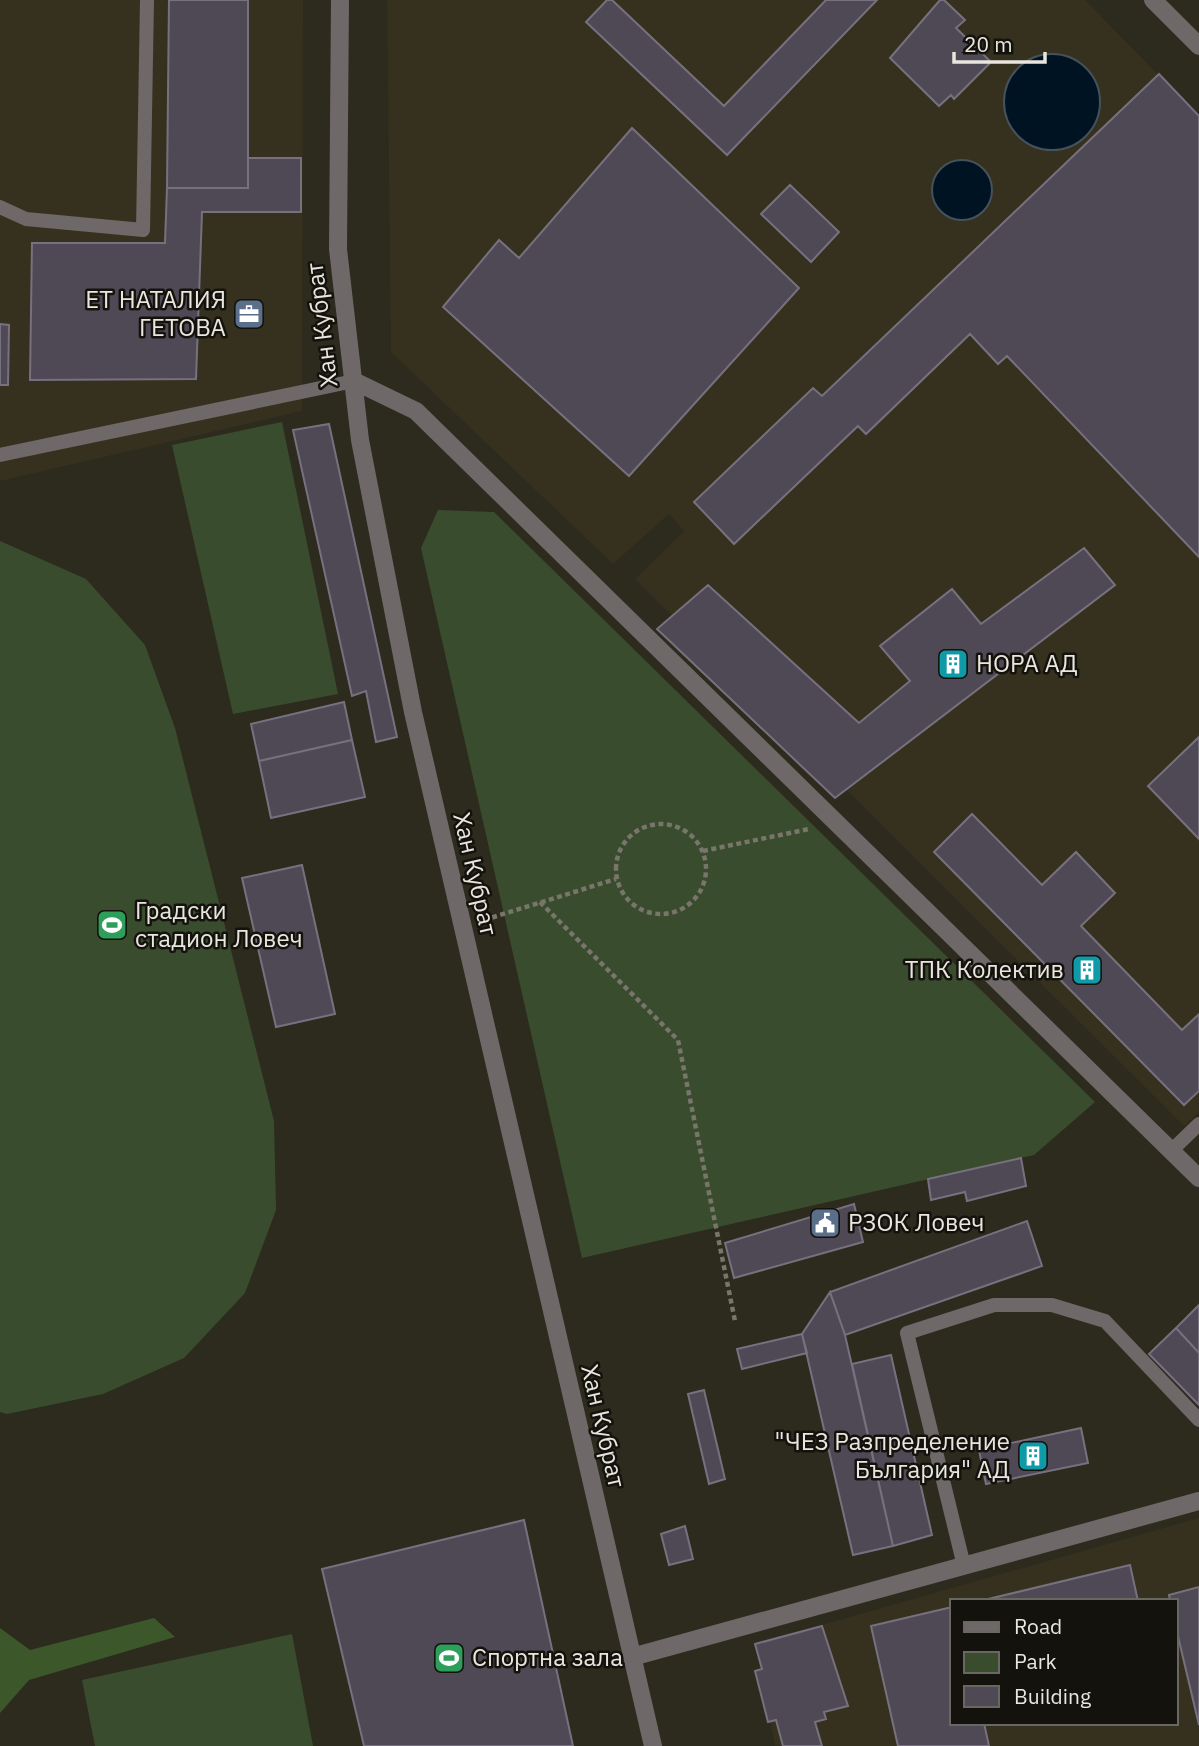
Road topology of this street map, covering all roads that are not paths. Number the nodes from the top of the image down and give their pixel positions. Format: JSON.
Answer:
{"nodes":[{"id":1,"x":146,"y":0,"type":"edge"},
{"id":2,"x":340,"y":0,"type":"edge"},
{"id":3,"x":1153,"y":0,"type":"edge"},
{"id":4,"x":1199,"y":46,"type":"edge"},
{"id":5,"x":0,"y":207,"type":"edge"},
{"id":6,"x":354,"y":381,"type":"junction"},
{"id":7,"x":0,"y":455,"type":"edge"},
{"id":8,"x":1199,"y":1124,"type":"edge"},
{"id":9,"x":1171,"y":1151,"type":"junction"},
{"id":10,"x":1199,"y":1178,"type":"edge"},
{"id":11,"x":1199,"y":1420,"type":"edge"},
{"id":12,"x":1199,"y":1501,"type":"edge"},
{"id":13,"x":964,"y":1566,"type":"junction"},
{"id":14,"x":632,"y":1657,"type":"junction"},
{"id":15,"x":653,"y":1746,"type":"edge"}],
"edges":[{"from":1,"to":5,"type":"lane"},
{"from":2,"to":6,"type":"street","name":"Хан Кубрат"},
{"from":3,"to":4,"type":"street"},
{"from":6,"to":7,"type":"lane"},
{"from":6,"to":9,"type":"street"},
{"from":6,"to":14,"type":"street","name":"Хан Кубрат"},
{"from":8,"to":9,"type":"lane"},
{"from":9,"to":10,"type":"street"},
{"from":11,"to":13,"type":"lane"},
{"from":12,"to":13,"type":"street"},
{"from":13,"to":14,"type":"street"},
{"from":14,"to":15,"type":"street","name":"Хан Кубрат"}]}
